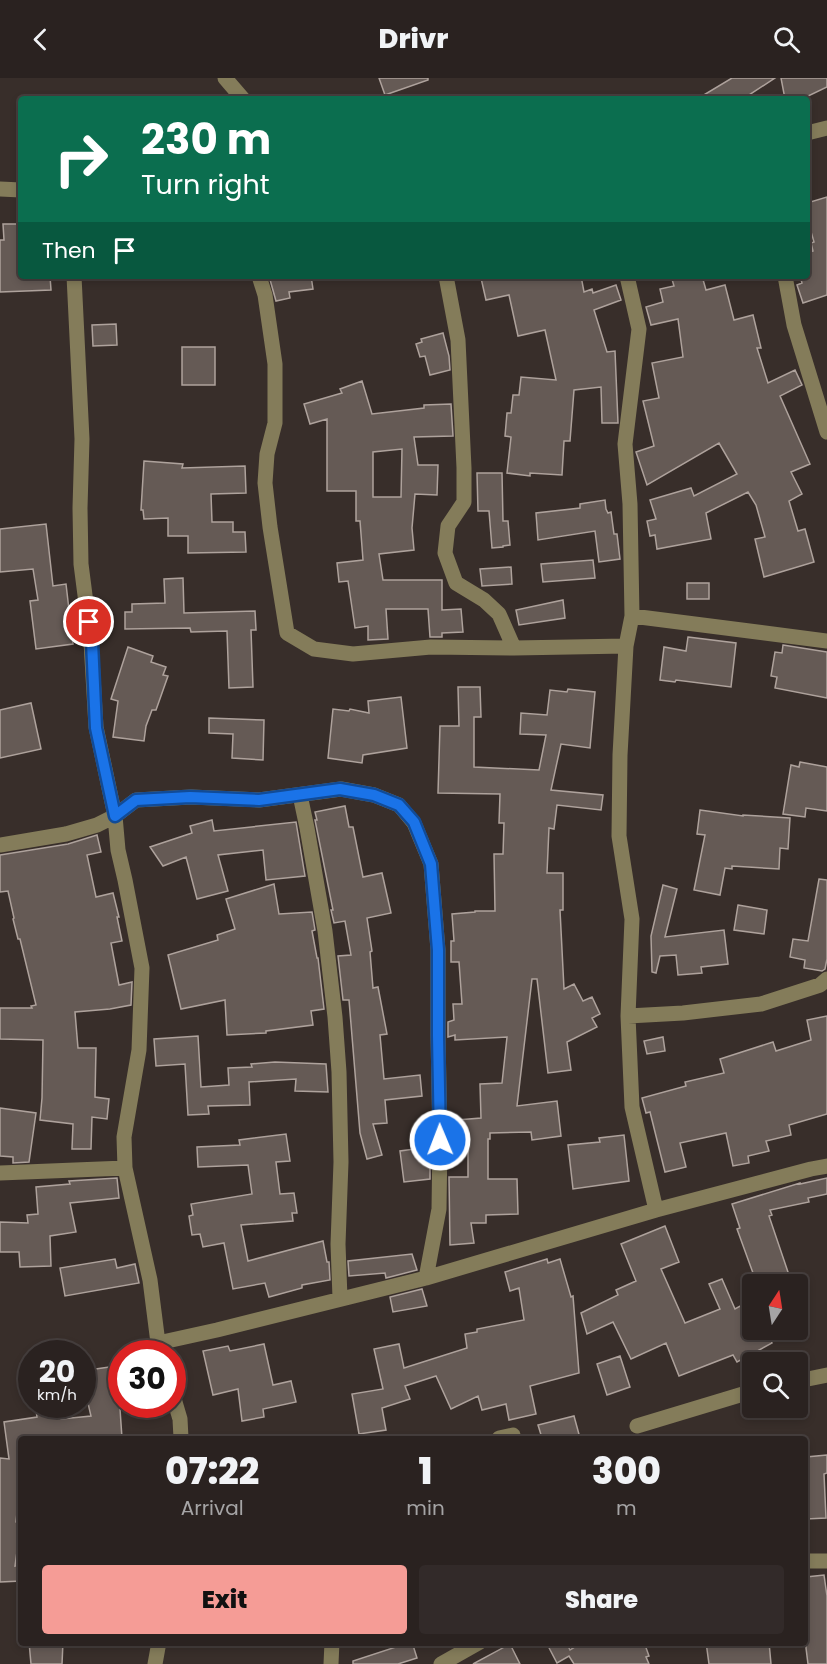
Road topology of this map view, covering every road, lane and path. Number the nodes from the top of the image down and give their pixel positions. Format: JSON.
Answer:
{"nodes":[{"id":1,"x":225,"y":78,"type":"edge"},
{"id":2,"x":240,"y":96,"type":"edge"},
{"id":3,"x":827,"y":128,"type":"edge"},
{"id":4,"x":810,"y":132,"type":"edge"},
{"id":5,"x":0,"y":189,"type":"edge"},
{"id":6,"x":18,"y":190,"type":"edge"},
{"id":7,"x":74,"y":279,"type":"edge"},
{"id":8,"x":260,"y":279,"type":"edge"},
{"id":9,"x":447,"y":279,"type":"edge"},
{"id":10,"x":628,"y":279,"type":"edge"},
{"id":11,"x":786,"y":279,"type":"edge"},
{"id":12,"x":827,"y":432,"type":"edge"},
{"id":13,"x":632,"y":616,"type":"junction"},
{"id":14,"x":827,"y":641,"type":"edge"},
{"id":15,"x":626,"y":645,"type":"junction"},
{"id":16,"x":514,"y":648,"type":"junction"},
{"id":17,"x":300,"y":795,"type":"junction"},
{"id":18,"x":115,"y":816,"type":"junction"},
{"id":19,"x":0,"y":845,"type":"edge"},
{"id":20,"x":827,"y":979,"type":"edge"},
{"id":21,"x":628,"y":1016,"type":"junction"},
{"id":22,"x":827,"y":1166,"type":"edge"},
{"id":23,"x":125,"y":1168,"type":"junction"},
{"id":24,"x":0,"y":1173,"type":"edge"},
{"id":25,"x":656,"y":1210,"type":"junction"},
{"id":26,"x":426,"y":1278,"type":"junction"},
{"id":27,"x":340,"y":1298,"type":"junction"},
{"id":28,"x":159,"y":1340,"type":"edge"},
{"id":29,"x":185,"y":1340,"type":"edge"},
{"id":30,"x":827,"y":1375,"type":"edge"},
{"id":31,"x":808,"y":1379,"type":"edge"},
{"id":32,"x":742,"y":1393,"type":"edge"},
{"id":33,"x":180,"y":1418,"type":"edge"},
{"id":34,"x":637,"y":1426,"type":"dead end"},
{"id":35,"x":181,"y":1436,"type":"edge"},
{"id":36,"x":808,"y":1561,"type":"edge"},
{"id":37,"x":827,"y":1561,"type":"edge"},
{"id":38,"x":158,"y":1646,"type":"edge"},
{"id":39,"x":332,"y":1646,"type":"edge"},
{"id":40,"x":473,"y":1646,"type":"edge"},
{"id":41,"x":155,"y":1664,"type":"edge"},
{"id":42,"x":331,"y":1664,"type":"edge"},
{"id":43,"x":441,"y":1664,"type":"edge"}],
"edges":[{"from":1,"to":2,"type":"street"},
{"from":3,"to":4,"type":"street"},
{"from":5,"to":6,"type":"street"},
{"from":7,"to":18,"type":"street"},
{"from":8,"to":16,"type":"street"},
{"from":9,"to":16,"type":"street"},
{"from":10,"to":13,"type":"street"},
{"from":11,"to":12,"type":"street"},
{"from":13,"to":14,"type":"street"},
{"from":13,"to":15,"type":"street"},
{"from":15,"to":16,"type":"street"},
{"from":15,"to":21,"type":"street"},
{"from":17,"to":18,"type":"street"},
{"from":17,"to":26,"type":"street"},
{"from":17,"to":27,"type":"street"},
{"from":18,"to":19,"type":"street"},
{"from":18,"to":23,"type":"street"},
{"from":20,"to":21,"type":"street"},
{"from":21,"to":25,"type":"street"},
{"from":22,"to":25,"type":"street"},
{"from":23,"to":24,"type":"street"},
{"from":23,"to":28,"type":"street"},
{"from":25,"to":26,"type":"street"},
{"from":26,"to":27,"type":"street"},
{"from":27,"to":29,"type":"street"},
{"from":30,"to":31,"type":"street"},
{"from":32,"to":34,"type":"street"},
{"from":33,"to":35,"type":"street"},
{"from":36,"to":37,"type":"street"},
{"from":38,"to":41,"type":"street"},
{"from":39,"to":42,"type":"street"},
{"from":40,"to":43,"type":"street"}]}
